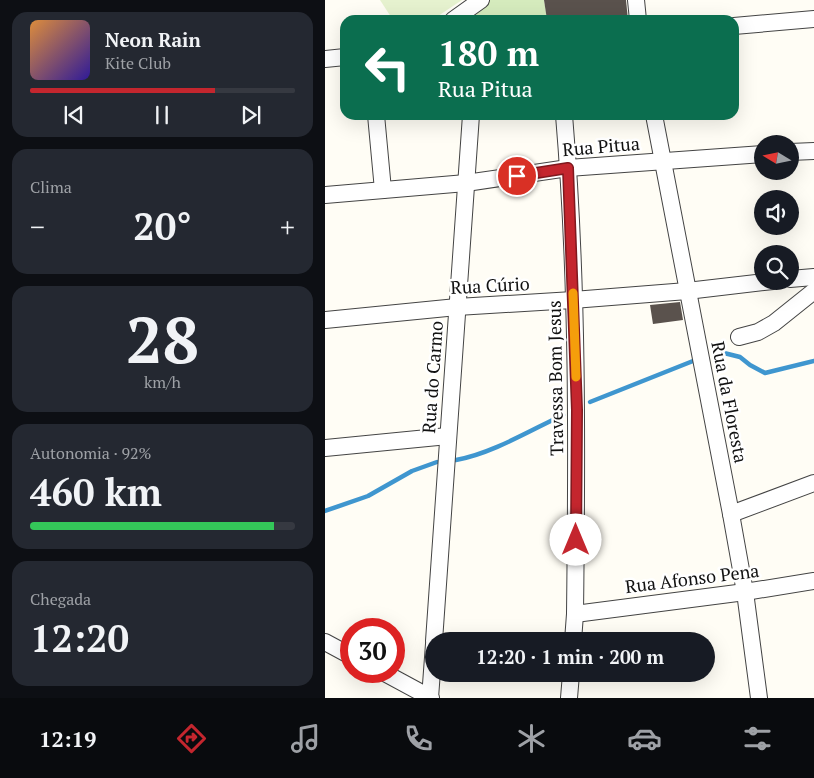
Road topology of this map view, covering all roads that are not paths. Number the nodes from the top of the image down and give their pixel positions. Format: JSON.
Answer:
{"nodes":[{"id":1,"x":481,"y":0,"type":"edge"},
{"id":2,"x":636,"y":0,"type":"edge"},
{"id":3,"x":460,"y":15,"type":"edge"},
{"id":4,"x":638,"y":15,"type":"edge"},
{"id":5,"x":814,"y":19,"type":"edge"},
{"id":6,"x":739,"y":26,"type":"edge"},
{"id":7,"x":340,"y":58,"type":"edge"},
{"id":8,"x":325,"y":59,"type":"edge"},
{"id":9,"x":376,"y":120,"type":"edge"},
{"id":10,"x":471,"y":120,"type":"edge"},
{"id":11,"x":564,"y":120,"type":"edge"},
{"id":12,"x":655,"y":120,"type":"edge"},
{"id":13,"x":814,"y":151,"type":"edge"},
{"id":14,"x":799,"y":152,"type":"edge"},
{"id":15,"x":754,"y":155,"type":"edge"},
{"id":16,"x":661,"y":160,"type":"junction"},
{"id":17,"x":568,"y":168,"type":"junction"},
{"id":18,"x":466,"y":183,"type":"junction"},
{"id":19,"x":383,"y":190,"type":"junction"},
{"id":20,"x":325,"y":196,"type":"edge"},
{"id":21,"x":814,"y":277,"type":"edge"},
{"id":22,"x":799,"y":278,"type":"edge"},
{"id":23,"x":754,"y":283,"type":"edge"},
{"id":24,"x":687,"y":291,"type":"junction"},
{"id":25,"x":814,"y":291,"type":"edge"},
{"id":26,"x":573,"y":300,"type":"junction"},
{"id":27,"x":457,"y":307,"type":"junction"},
{"id":28,"x":325,"y":320,"type":"edge"},
{"id":29,"x":739,"y":337,"type":"dead end"},
{"id":30,"x":448,"y":436,"type":"junction"},
{"id":31,"x":325,"y":448,"type":"edge"},
{"id":32,"x":814,"y":483,"type":"edge"},
{"id":33,"x":731,"y":514,"type":"junction"},
{"id":34,"x":814,"y":581,"type":"edge"},
{"id":35,"x":745,"y":592,"type":"junction"},
{"id":36,"x":575,"y":614,"type":"junction"},
{"id":37,"x":435,"y":632,"type":"edge"},
{"id":38,"x":574,"y":632,"type":"edge"},
{"id":39,"x":325,"y":642,"type":"edge"},
{"id":40,"x":340,"y":650,"type":"edge"},
{"id":41,"x":431,"y":682,"type":"edge"},
{"id":42,"x":570,"y":682,"type":"edge"},
{"id":43,"x":403,"y":683,"type":"edge"},
{"id":44,"x":430,"y":698,"type":"edge"},
{"id":45,"x":569,"y":698,"type":"edge"},
{"id":46,"x":759,"y":698,"type":"edge"}],
"edges":[{"from":1,"to":3,"type":"street"},
{"from":2,"to":4,"type":"street"},
{"from":5,"to":6,"type":"street"},
{"from":7,"to":8,"type":"street"},
{"from":9,"to":19,"type":"street"},
{"from":10,"to":18,"type":"street","name":"Rua do Carmo"},
{"from":11,"to":17,"type":"street","name":"Travessa Bom Jesus"},
{"from":12,"to":16,"type":"street","name":"Rua da Floresta"},
{"from":13,"to":14,"type":"street"},
{"from":15,"to":16,"type":"street","name":"Rua Pitua"},
{"from":16,"to":17,"type":"street","name":"Rua Pitua"},
{"from":16,"to":24,"type":"street","name":"Rua da Floresta"},
{"from":17,"to":18,"type":"street","name":"Rua Pitua"},
{"from":17,"to":26,"type":"street","name":"Travessa Bom Jesus"},
{"from":18,"to":19,"type":"street","name":"Rua Pitua"},
{"from":18,"to":27,"type":"street","name":"Rua do Carmo"},
{"from":19,"to":20,"type":"street","name":"Rua Pitua"},
{"from":21,"to":22,"type":"street"},
{"from":23,"to":24,"type":"street","name":"Rua Cúrio"},
{"from":24,"to":26,"type":"street","name":"Rua Cúrio"},
{"from":24,"to":33,"type":"street","name":"Rua da Floresta"},
{"from":25,"to":29,"type":"street"},
{"from":26,"to":27,"type":"street","name":"Rua Cúrio"},
{"from":26,"to":36,"type":"street","name":"Travessa Bom Jesus"},
{"from":27,"to":28,"type":"street","name":"Rua Cúrio"},
{"from":27,"to":30,"type":"street","name":"Rua do Carmo"},
{"from":30,"to":31,"type":"street"},
{"from":30,"to":37,"type":"street","name":"Rua do Carmo"},
{"from":32,"to":33,"type":"street"},
{"from":33,"to":35,"type":"street","name":"Rua da Floresta"},
{"from":34,"to":35,"type":"street","name":"Rua Afonso Pena"},
{"from":35,"to":36,"type":"street","name":"Rua Afonso Pena"},
{"from":35,"to":46,"type":"street","name":"Rua da Floresta"},
{"from":36,"to":38,"type":"street","name":"Travessa Bom Jesus"},
{"from":39,"to":40,"type":"street"},
{"from":41,"to":44,"type":"street","name":"Rua do Carmo"},
{"from":42,"to":45,"type":"street"},
{"from":43,"to":44,"type":"street"}]}
